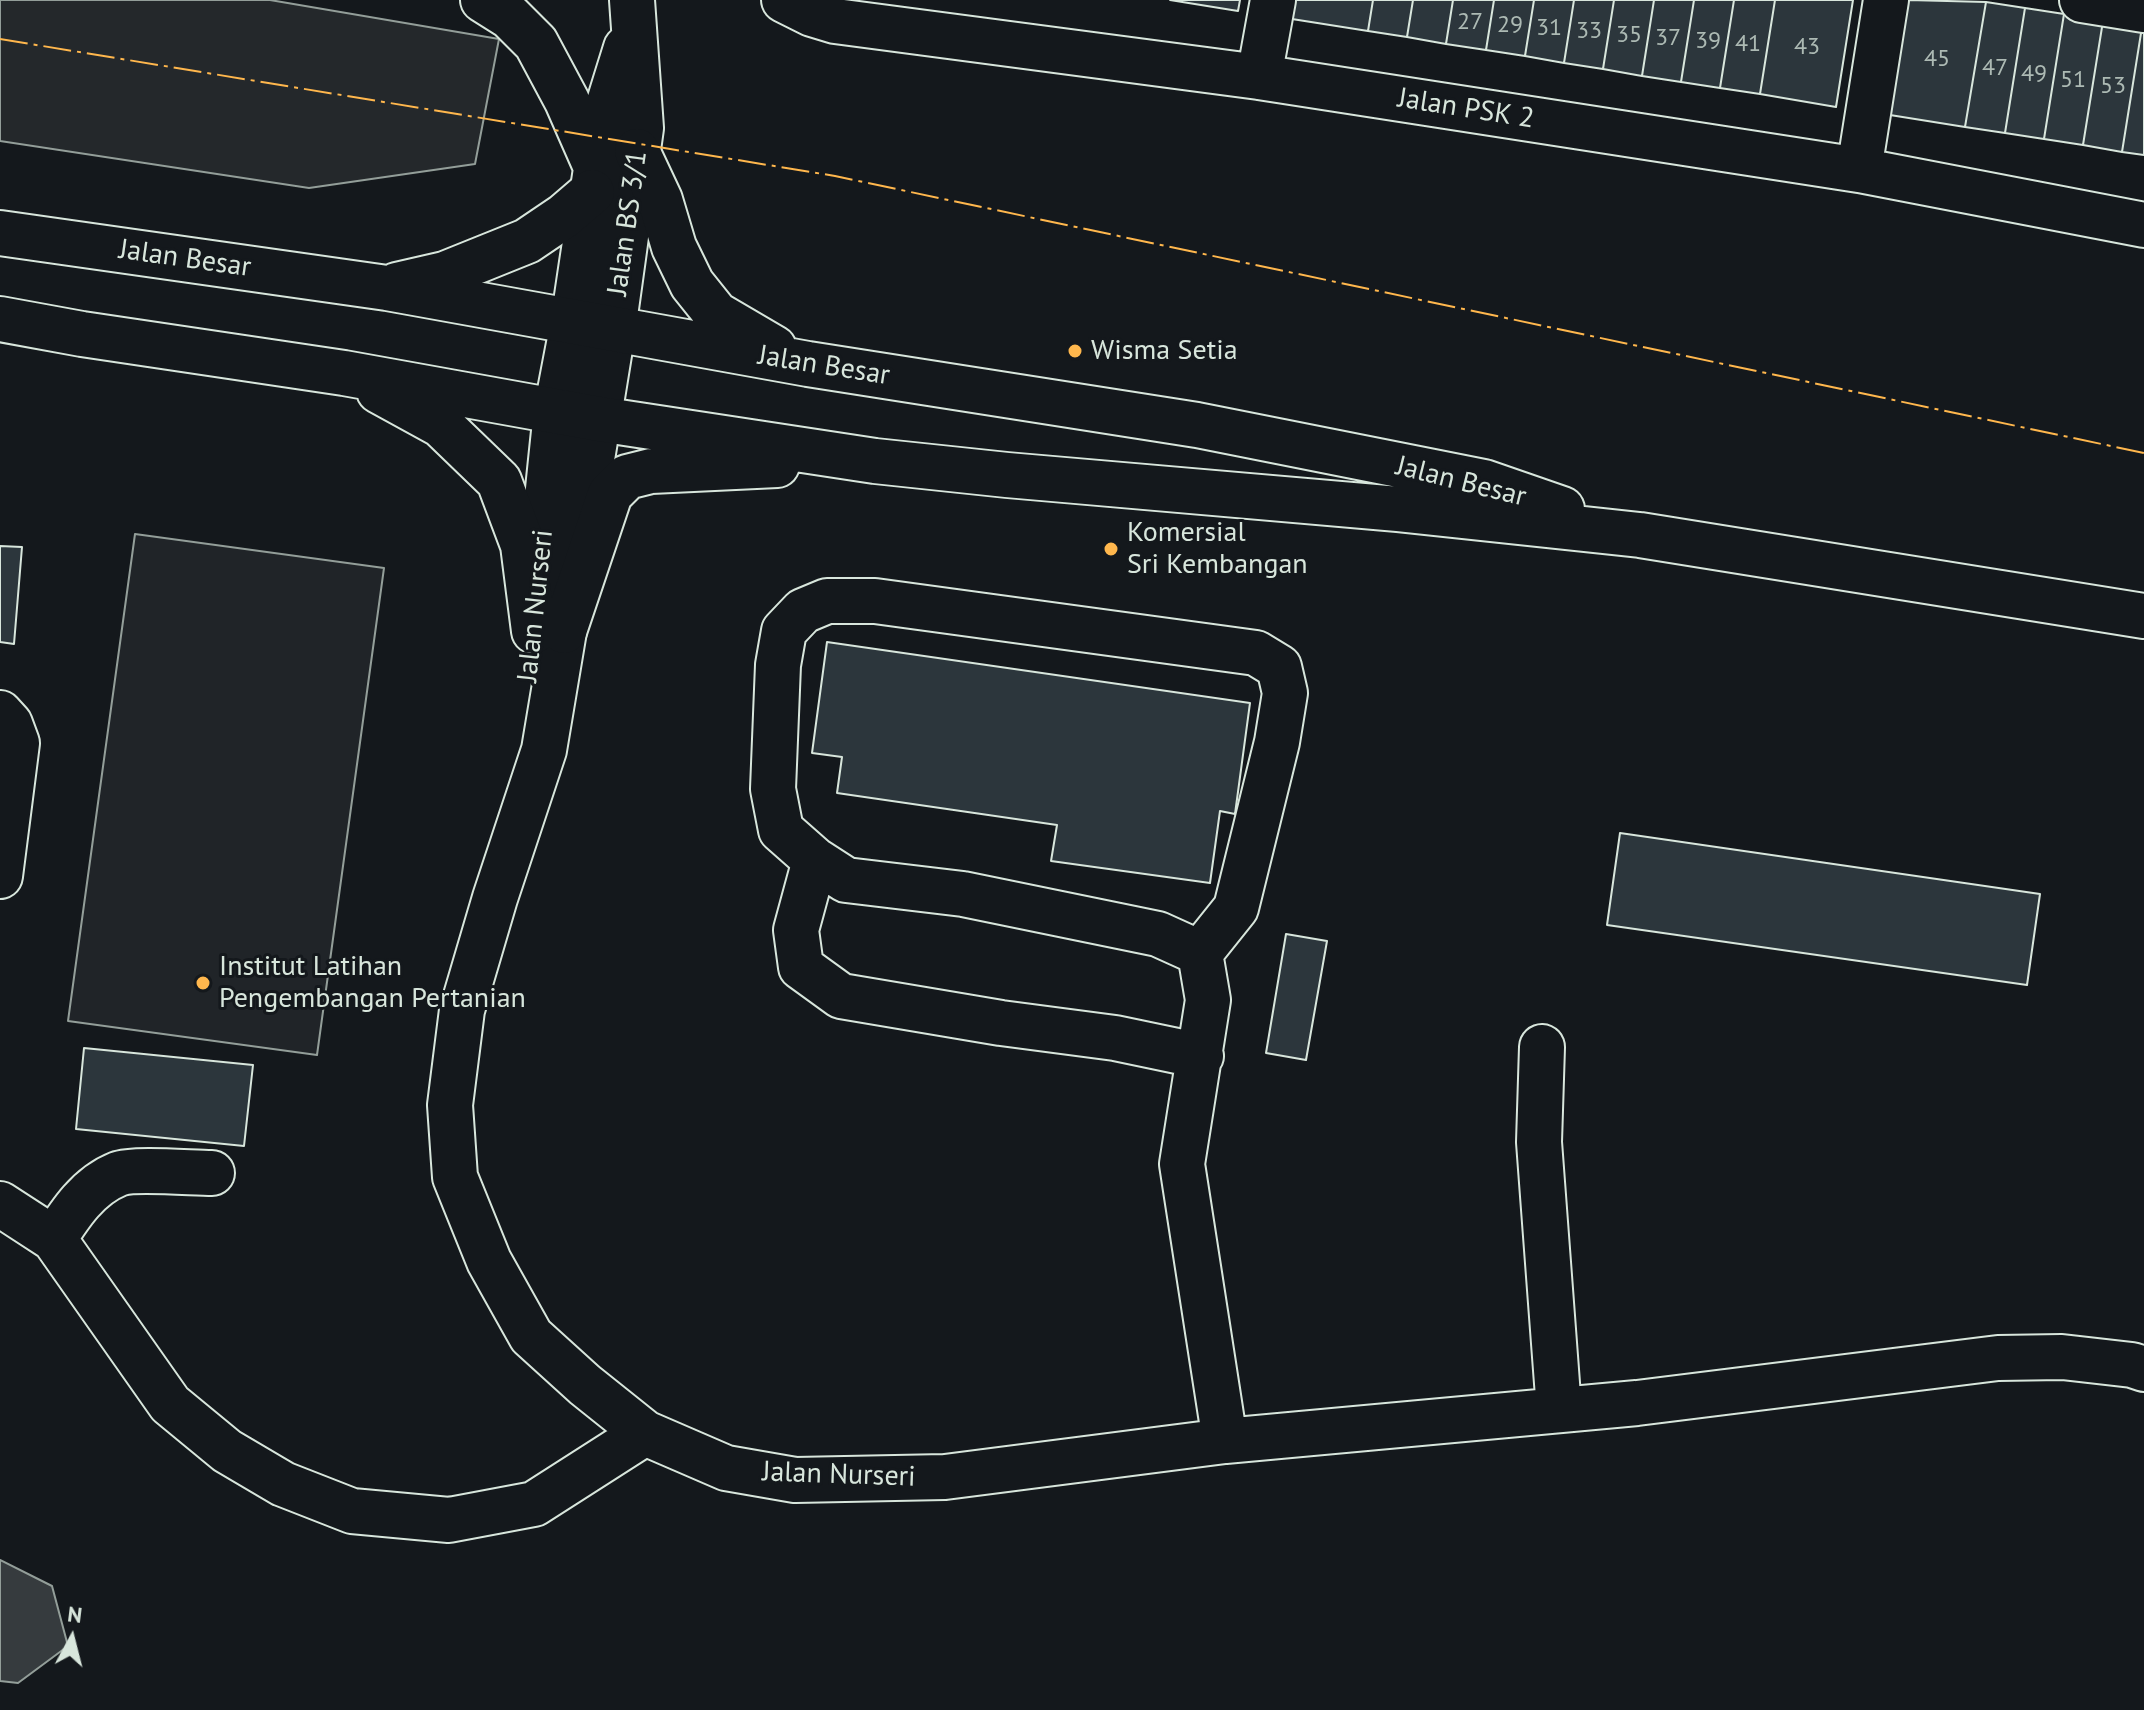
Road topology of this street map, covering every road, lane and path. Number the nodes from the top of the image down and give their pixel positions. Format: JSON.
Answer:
{"nodes":[{"id":1,"x":483,"y":0,"type":"edge"},
{"id":2,"x":1273,"y":0,"type":"edge"},
{"id":3,"x":1886,"y":0,"type":"edge"},
{"id":4,"x":2082,"y":0,"type":"edge"},
{"id":5,"x":786,"y":1,"type":"edge"},
{"id":6,"x":2144,"y":10,"type":"edge"},
{"id":7,"x":632,"y":13,"type":"edge"},
{"id":8,"x":1259,"y":77,"type":"junction"},
{"id":9,"x":637,"y":151,"type":"junction"},
{"id":10,"x":1859,"y":170,"type":"junction"},
{"id":11,"x":594,"y":179,"type":"junction"},
{"id":12,"x":2144,"y":225,"type":"edge"},
{"id":13,"x":0,"y":233,"type":"edge"},
{"id":14,"x":387,"y":288,"type":"junction"},
{"id":15,"x":0,"y":319,"type":"edge"},
{"id":16,"x":593,"y":327,"type":"junction"},
{"id":17,"x":808,"y":364,"type":"junction"},
{"id":18,"x":344,"y":373,"type":"junction"},
{"id":19,"x":556,"y":412,"type":"junction"},
{"id":20,"x":599,"y":419,"type":"junction"},
{"id":21,"x":875,"y":461,"type":"junction"},
{"id":22,"x":1640,"y":535,"type":"junction"},
{"id":23,"x":2144,"y":616,"type":"edge"},
{"id":24,"x":549,"y":631,"type":"junction"},
{"id":25,"x":0,"y":713,"type":"edge"},
{"id":26,"x":815,"y":860,"type":"junction"},
{"id":27,"x":0,"y":876,"type":"edge"},
{"id":28,"x":1200,"y":953,"type":"junction"},
{"id":29,"x":1542,"y":1047,"type":"dead end"},
{"id":30,"x":1201,"y":1056,"type":"junction"},
{"id":31,"x":212,"y":1173,"type":"dead end"},
{"id":32,"x":0,"y":1204,"type":"edge"},
{"id":33,"x":54,"y":1239,"type":"junction"},
{"id":34,"x":2144,"y":1369,"type":"edge"},
{"id":35,"x":1559,"y":1410,"type":"junction"},
{"id":36,"x":645,"y":1433,"type":"junction"},
{"id":37,"x":1225,"y":1441,"type":"junction"}],
"edges":[{"from":1,"to":11,"type":"street"},
{"from":2,"to":8,"type":"street"},
{"from":3,"to":10,"type":"street"},
{"from":4,"to":6,"type":"street"},
{"from":5,"to":8,"type":"street","name":"Jalan PSK 2"},
{"from":7,"to":9,"type":"street","name":"Jalan BS 3/1"},
{"from":7,"to":11,"type":"street","name":"Jalan BS 3/1"},
{"from":8,"to":10,"type":"street","name":"Jalan PSK 2"},
{"from":9,"to":16,"type":"street","name":"Jalan BS 3/1"},
{"from":9,"to":17,"type":"street"},
{"from":10,"to":12,"type":"street","name":"Jalan PSK 2"},
{"from":11,"to":14,"type":"street"},
{"from":11,"to":16,"type":"street","name":"Jalan BS 3/1"},
{"from":13,"to":14,"type":"street","name":"Jalan Besar"},
{"from":14,"to":16,"type":"street","name":"Jalan Besar"},
{"from":15,"to":18,"type":"street","name":"Jalan Besar"},
{"from":16,"to":17,"type":"street","name":"Jalan Besar"},
{"from":16,"to":19,"type":"street","name":"Jalan BS 3/1"},
{"from":16,"to":20,"type":"street","name":"Jalan BS 3/1"},
{"from":17,"to":22,"type":"street","name":"Jalan Besar"},
{"from":18,"to":19,"type":"street","name":"Jalan Besar"},
{"from":18,"to":24,"type":"street"},
{"from":19,"to":20,"type":"street","name":"Jalan Besar"},
{"from":19,"to":24,"type":"street","name":"Jalan Nurseri"},
{"from":20,"to":21,"type":"street","name":"Jalan Besar"},
{"from":20,"to":24,"type":"street","name":"Jalan Nurseri"},
{"from":21,"to":22,"type":"street","name":"Jalan Besar"},
{"from":21,"to":24,"type":"street"},
{"from":22,"to":23,"type":"street","name":"Jalan Besar"},
{"from":24,"to":36,"type":"street","name":"Jalan Nurseri"},
{"from":25,"to":27,"type":"street"},
{"from":26,"to":28,"type":"street"},
{"from":26,"to":28,"type":"street"},
{"from":26,"to":30,"type":"street"},
{"from":28,"to":30,"type":"street"},
{"from":29,"to":35,"type":"street"},
{"from":30,"to":37,"type":"street"},
{"from":31,"to":33,"type":"street"},
{"from":32,"to":33,"type":"street"},
{"from":33,"to":36,"type":"street"},
{"from":34,"to":35,"type":"street","name":"Jalan Nurseri"},
{"from":35,"to":37,"type":"street","name":"Jalan Nurseri"},
{"from":36,"to":37,"type":"street","name":"Jalan Nurseri"}]}
